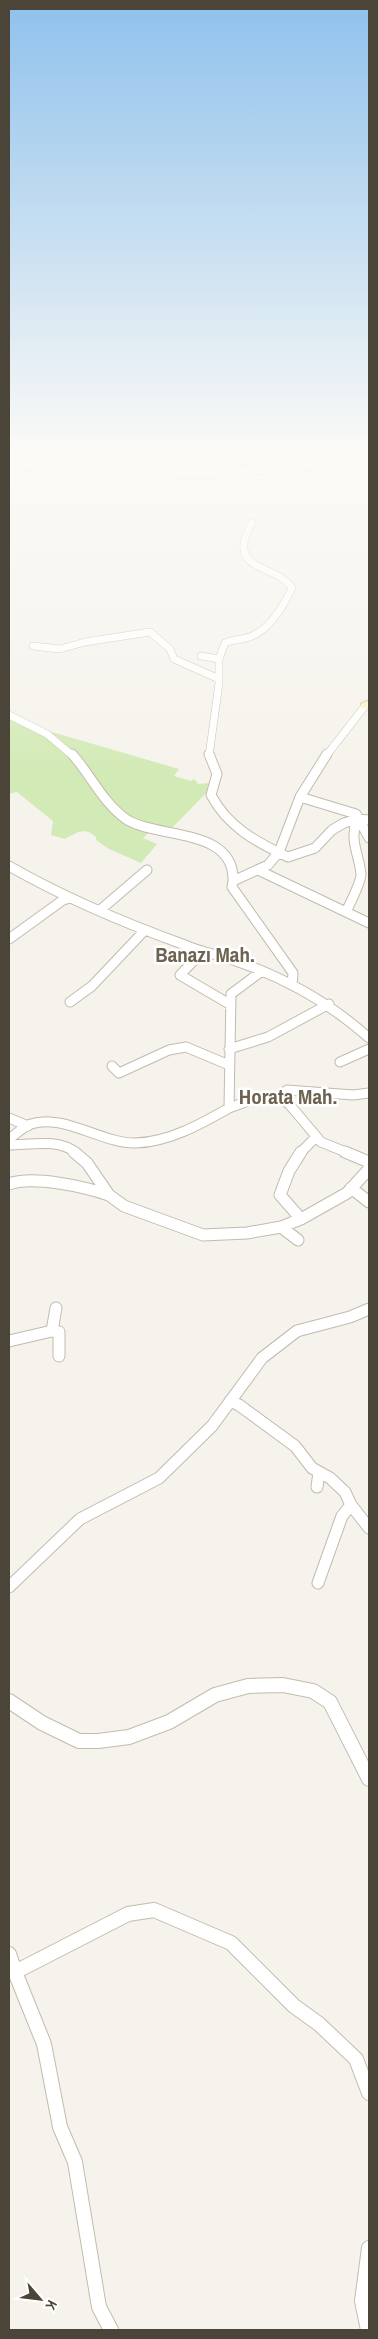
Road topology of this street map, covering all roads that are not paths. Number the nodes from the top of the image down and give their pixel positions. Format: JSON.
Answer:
{"nodes":[{"id":1,"x":249,"y":558,"type":"edge"},
{"id":2,"x":33,"y":646,"type":"dead end"},
{"id":3,"x":201,"y":656,"type":"dead end"},
{"id":4,"x":219,"y":659,"type":"junction"},
{"id":5,"x":219,"y":678,"type":"junction"},
{"id":6,"x":367,"y":705,"type":"edge"},
{"id":7,"x":9,"y":715,"type":"edge"},
{"id":8,"x":300,"y":797,"type":"junction"},
{"id":9,"x":357,"y":819,"type":"junction"},
{"id":10,"x":369,"y":820,"type":"edge"},
{"id":11,"x":369,"y":838,"type":"edge"},
{"id":12,"x":279,"y":852,"type":"junction"},
{"id":13,"x":10,"y":868,"type":"edge"},
{"id":14,"x":146,"y":870,"type":"dead end"},
{"id":15,"x":258,"y":870,"type":"junction"},
{"id":16,"x":233,"y":881,"type":"junction"},
{"id":17,"x":71,"y":898,"type":"junction"},
{"id":18,"x":99,"y":911,"type":"junction"},
{"id":19,"x":346,"y":912,"type":"junction"},
{"id":20,"x":369,"y":923,"type":"edge"},
{"id":21,"x":145,"y":930,"type":"junction"},
{"id":22,"x":9,"y":939,"type":"edge"},
{"id":23,"x":203,"y":951,"type":"junction"},
{"id":24,"x":262,"y":971,"type":"junction"},
{"id":25,"x":292,"y":985,"type":"junction"},
{"id":26,"x":70,"y":1002,"type":"dead end"},
{"id":27,"x":330,"y":1004,"type":"junction"},
{"id":28,"x":231,"y":1005,"type":"junction"},
{"id":29,"x":369,"y":1038,"type":"edge"},
{"id":30,"x":369,"y":1049,"type":"edge"},
{"id":31,"x":229,"y":1050,"type":"junction"},
{"id":32,"x":340,"y":1062,"type":"dead end"},
{"id":33,"x":229,"y":1065,"type":"junction"},
{"id":34,"x":112,"y":1066,"type":"dead end"},
{"id":35,"x":369,"y":1093,"type":"edge"},
{"id":36,"x":279,"y":1098,"type":"junction"},
{"id":37,"x":229,"y":1108,"type":"junction"},
{"id":38,"x":9,"y":1118,"type":"edge"},
{"id":39,"x":28,"y":1126,"type":"junction"},
{"id":40,"x":316,"y":1137,"type":"junction"},
{"id":41,"x":9,"y":1140,"type":"edge"},
{"id":42,"x":9,"y":1145,"type":"edge"},
{"id":43,"x":369,"y":1162,"type":"edge"},
{"id":44,"x":369,"y":1169,"type":"edge"},
{"id":45,"x":9,"y":1184,"type":"edge"},
{"id":46,"x":351,"y":1188,"type":"junction"},
{"id":47,"x":109,"y":1195,"type":"junction"},
{"id":48,"x":369,"y":1202,"type":"edge"},
{"id":49,"x":301,"y":1219,"type":"junction"},
{"id":50,"x":281,"y":1226,"type":"junction"},
{"id":51,"x":298,"y":1240,"type":"dead end"},
{"id":52,"x":56,"y":1308,"type":"dead end"},
{"id":53,"x":369,"y":1309,"type":"edge"},
{"id":54,"x":52,"y":1331,"type":"junction"},
{"id":55,"x":9,"y":1341,"type":"edge"},
{"id":56,"x":59,"y":1356,"type":"dead end"},
{"id":57,"x":230,"y":1401,"type":"junction"},
{"id":58,"x":318,"y":1472,"type":"junction"},
{"id":59,"x":317,"y":1487,"type":"dead end"},
{"id":60,"x":351,"y":1505,"type":"junction"},
{"id":61,"x":369,"y":1528,"type":"edge"},
{"id":62,"x":318,"y":1583,"type":"dead end"},
{"id":63,"x":9,"y":1587,"type":"edge"},
{"id":64,"x":9,"y":1700,"type":"edge"},
{"id":65,"x":369,"y":1779,"type":"edge"},
{"id":66,"x":9,"y":1954,"type":"edge"},
{"id":67,"x":15,"y":1972,"type":"junction"},
{"id":68,"x":369,"y":2093,"type":"edge"},
{"id":69,"x":369,"y":2248,"type":"edge"},
{"id":70,"x":110,"y":2330,"type":"edge"},
{"id":71,"x":368,"y":2330,"type":"edge"}],
"edges":[{"from":1,"to":4,"type":"street"},
{"from":2,"to":5,"type":"street"},
{"from":3,"to":4,"type":"street"},
{"from":4,"to":5,"type":"street"},
{"from":5,"to":12,"type":"street"},
{"from":6,"to":8,"type":"street"},
{"from":7,"to":16,"type":"street"},
{"from":8,"to":9,"type":"street"},
{"from":8,"to":12,"type":"street"},
{"from":9,"to":10,"type":"street"},
{"from":9,"to":11,"type":"street"},
{"from":9,"to":12,"type":"street"},
{"from":9,"to":19,"type":"street"},
{"from":12,"to":15,"type":"street"},
{"from":13,"to":17,"type":"street"},
{"from":14,"to":18,"type":"street"},
{"from":15,"to":16,"type":"street"},
{"from":15,"to":19,"type":"street"},
{"from":16,"to":25,"type":"street"},
{"from":17,"to":18,"type":"street"},
{"from":17,"to":22,"type":"street"},
{"from":18,"to":21,"type":"street"},
{"from":19,"to":20,"type":"street"},
{"from":21,"to":23,"type":"street"},
{"from":21,"to":26,"type":"street"},
{"from":23,"to":24,"type":"street"},
{"from":23,"to":28,"type":"street"},
{"from":24,"to":25,"type":"street"},
{"from":24,"to":28,"type":"street"},
{"from":25,"to":27,"type":"street"},
{"from":27,"to":29,"type":"street"},
{"from":27,"to":31,"type":"street"},
{"from":28,"to":31,"type":"street"},
{"from":30,"to":32,"type":"street"},
{"from":31,"to":33,"type":"street"},
{"from":33,"to":34,"type":"street"},
{"from":33,"to":37,"type":"street"},
{"from":35,"to":36,"type":"street"},
{"from":36,"to":37,"type":"street"},
{"from":36,"to":40,"type":"street"},
{"from":37,"to":39,"type":"street"},
{"from":38,"to":39,"type":"street"},
{"from":39,"to":41,"type":"street"},
{"from":40,"to":43,"type":"street"},
{"from":40,"to":49,"type":"street"},
{"from":42,"to":47,"type":"street"},
{"from":44,"to":46,"type":"street"},
{"from":45,"to":47,"type":"street"},
{"from":46,"to":48,"type":"street"},
{"from":46,"to":49,"type":"street"},
{"from":47,"to":50,"type":"street"},
{"from":49,"to":50,"type":"street"},
{"from":50,"to":51,"type":"street"},
{"from":52,"to":54,"type":"street"},
{"from":53,"to":57,"type":"street"},
{"from":54,"to":55,"type":"street"},
{"from":54,"to":56,"type":"street"},
{"from":57,"to":58,"type":"street"},
{"from":57,"to":63,"type":"street"},
{"from":58,"to":59,"type":"street"},
{"from":58,"to":60,"type":"street"},
{"from":60,"to":61,"type":"street"},
{"from":60,"to":62,"type":"street"},
{"from":64,"to":65,"type":"street"},
{"from":66,"to":67,"type":"street"},
{"from":67,"to":68,"type":"street"},
{"from":67,"to":70,"type":"street"},
{"from":69,"to":71,"type":"street"}]}
